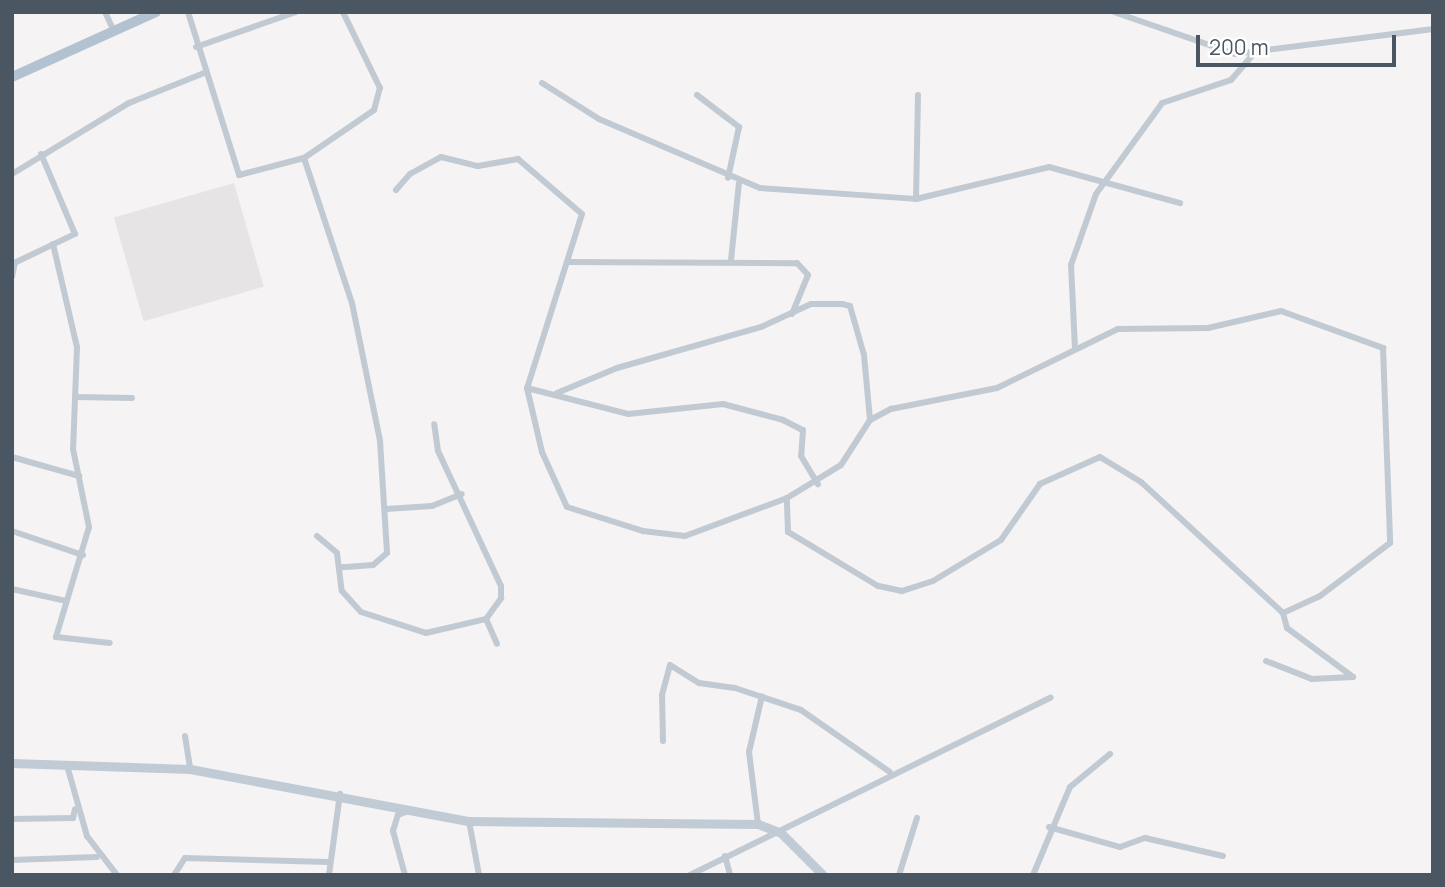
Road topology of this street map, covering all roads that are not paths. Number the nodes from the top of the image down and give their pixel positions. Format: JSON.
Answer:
{"nodes":[{"id":1,"x":105,"y":12,"type":"edge"},
{"id":2,"x":156,"y":12,"type":"edge"},
{"id":3,"x":188,"y":12,"type":"edge"},
{"id":4,"x":296,"y":12,"type":"edge"},
{"id":5,"x":343,"y":12,"type":"edge"},
{"id":6,"x":1114,"y":12,"type":"edge"},
{"id":7,"x":1433,"y":29,"type":"edge"},
{"id":8,"x":114,"y":31,"type":"junction"},
{"id":9,"x":196,"y":47,"type":"junction"},
{"id":10,"x":1254,"y":54,"type":"junction"},
{"id":11,"x":204,"y":73,"type":"junction"},
{"id":12,"x":12,"y":77,"type":"edge"},
{"id":13,"x":542,"y":83,"type":"dead end"},
{"id":14,"x":697,"y":95,"type":"dead end"},
{"id":15,"x":918,"y":95,"type":"dead end"},
{"id":16,"x":41,"y":154,"type":"junction"},
{"id":17,"x":304,"y":158,"type":"junction"},
{"id":18,"x":12,"y":174,"type":"edge"},
{"id":19,"x":728,"y":178,"type":"junction"},
{"id":20,"x":1105,"y":180,"type":"junction"},
{"id":21,"x":739,"y":183,"type":"junction"},
{"id":22,"x":396,"y":190,"type":"dead end"},
{"id":23,"x":916,"y":199,"type":"junction"},
{"id":24,"x":1180,"y":203,"type":"dead end"},
{"id":25,"x":53,"y":244,"type":"junction"},
{"id":26,"x":731,"y":260,"type":"junction"},
{"id":27,"x":568,"y":262,"type":"junction"},
{"id":28,"x":14,"y":263,"type":"edge"},
{"id":29,"x":12,"y":277,"type":"edge"},
{"id":30,"x":792,"y":314,"type":"junction"},
{"id":31,"x":1075,"y":349,"type":"junction"},
{"id":32,"x":527,"y":388,"type":"junction"},
{"id":33,"x":557,"y":393,"type":"junction"},
{"id":34,"x":75,"y":397,"type":"junction"},
{"id":35,"x":132,"y":398,"type":"dead end"},
{"id":36,"x":870,"y":420,"type":"junction"},
{"id":37,"x":434,"y":424,"type":"dead end"},
{"id":38,"x":12,"y":457,"type":"edge"},
{"id":39,"x":79,"y":476,"type":"junction"},
{"id":40,"x":818,"y":484,"type":"junction"},
{"id":41,"x":462,"y":494,"type":"junction"},
{"id":42,"x":786,"y":498,"type":"junction"},
{"id":43,"x":386,"y":509,"type":"junction"},
{"id":44,"x":12,"y":531,"type":"edge"},
{"id":45,"x":317,"y":536,"type":"dead end"},
{"id":46,"x":83,"y":555,"type":"junction"},
{"id":47,"x":342,"y":567,"type":"junction"},
{"id":48,"x":12,"y":589,"type":"edge"},
{"id":49,"x":66,"y":601,"type":"junction"},
{"id":50,"x":1283,"y":613,"type":"junction"},
{"id":51,"x":486,"y":619,"type":"junction"},
{"id":52,"x":110,"y":643,"type":"dead end"},
{"id":53,"x":497,"y":644,"type":"dead end"},
{"id":54,"x":1266,"y":661,"type":"dead end"},
{"id":55,"x":762,"y":696,"type":"junction"},
{"id":56,"x":1051,"y":697,"type":"dead end"},
{"id":57,"x":185,"y":736,"type":"dead end"},
{"id":58,"x":663,"y":741,"type":"dead end"},
{"id":59,"x":1110,"y":754,"type":"dead end"},
{"id":60,"x":12,"y":764,"type":"edge"},
{"id":61,"x":68,"y":769,"type":"junction"},
{"id":62,"x":190,"y":769,"type":"junction"},
{"id":63,"x":890,"y":772,"type":"junction"},
{"id":64,"x":340,"y":794,"type":"junction"},
{"id":65,"x":75,"y":809,"type":"junction"},
{"id":66,"x":419,"y":811,"type":"junction"},
{"id":67,"x":917,"y":818,"type":"dead end"},
{"id":68,"x":12,"y":819,"type":"edge"},
{"id":69,"x":469,"y":821,"type":"junction"},
{"id":70,"x":758,"y":824,"type":"junction"},
{"id":71,"x":1049,"y":827,"type":"junction"},
{"id":72,"x":774,"y":828,"type":"junction"},
{"id":73,"x":724,"y":856,"type":"junction"},
{"id":74,"x":1223,"y":856,"type":"dead end"},
{"id":75,"x":97,"y":857,"type":"junction"},
{"id":76,"x":12,"y":860,"type":"edge"},
{"id":77,"x":328,"y":862,"type":"junction"},
{"id":78,"x":117,"y":875,"type":"edge"},
{"id":79,"x":174,"y":875,"type":"edge"},
{"id":80,"x":329,"y":875,"type":"edge"},
{"id":81,"x":405,"y":875,"type":"edge"},
{"id":82,"x":479,"y":875,"type":"edge"},
{"id":83,"x":690,"y":875,"type":"edge"},
{"id":84,"x":730,"y":875,"type":"edge"},
{"id":85,"x":823,"y":875,"type":"edge"},
{"id":86,"x":899,"y":875,"type":"edge"},
{"id":87,"x":1033,"y":875,"type":"edge"}],
"edges":[{"from":1,"to":8,"type":"street"},
{"from":2,"to":8,"type":"main road"},
{"from":3,"to":9,"type":"street"},
{"from":4,"to":9,"type":"street"},
{"from":5,"to":17,"type":"street"},
{"from":6,"to":10,"type":"street"},
{"from":7,"to":10,"type":"street"},
{"from":8,"to":12,"type":"main road"},
{"from":9,"to":11,"type":"street"},
{"from":10,"to":20,"type":"street"},
{"from":11,"to":16,"type":"street"},
{"from":11,"to":17,"type":"street"},
{"from":13,"to":19,"type":"street"},
{"from":14,"to":19,"type":"street"},
{"from":15,"to":23,"type":"street"},
{"from":16,"to":18,"type":"street"},
{"from":16,"to":25,"type":"street"},
{"from":17,"to":43,"type":"street"},
{"from":19,"to":21,"type":"street"},
{"from":20,"to":23,"type":"street"},
{"from":20,"to":24,"type":"street"},
{"from":20,"to":31,"type":"street"},
{"from":21,"to":23,"type":"street"},
{"from":21,"to":26,"type":"street"},
{"from":22,"to":27,"type":"street"},
{"from":25,"to":28,"type":"street"},
{"from":25,"to":34,"type":"street"},
{"from":26,"to":27,"type":"street"},
{"from":26,"to":30,"type":"street"},
{"from":27,"to":32,"type":"street"},
{"from":28,"to":29,"type":"street"},
{"from":30,"to":33,"type":"street"},
{"from":30,"to":36,"type":"street"},
{"from":31,"to":36,"type":"street"},
{"from":31,"to":50,"type":"street"},
{"from":32,"to":33,"type":"street"},
{"from":32,"to":42,"type":"street"},
{"from":33,"to":40,"type":"street"},
{"from":34,"to":35,"type":"street"},
{"from":34,"to":39,"type":"street"},
{"from":36,"to":40,"type":"street"},
{"from":37,"to":41,"type":"street"},
{"from":38,"to":39,"type":"street"},
{"from":39,"to":46,"type":"street"},
{"from":40,"to":42,"type":"street"},
{"from":41,"to":43,"type":"street"},
{"from":41,"to":51,"type":"street"},
{"from":42,"to":50,"type":"street"},
{"from":43,"to":47,"type":"street"},
{"from":44,"to":46,"type":"street"},
{"from":45,"to":47,"type":"street"},
{"from":46,"to":49,"type":"street"},
{"from":47,"to":51,"type":"street"},
{"from":48,"to":49,"type":"street"},
{"from":49,"to":52,"type":"street"},
{"from":50,"to":54,"type":"street"},
{"from":51,"to":53,"type":"street"},
{"from":55,"to":58,"type":"street"},
{"from":55,"to":63,"type":"street"},
{"from":55,"to":70,"type":"street"},
{"from":56,"to":63,"type":"street"},
{"from":57,"to":62,"type":"street"},
{"from":59,"to":71,"type":"street"},
{"from":60,"to":61,"type":"street"},
{"from":61,"to":62,"type":"street"},
{"from":61,"to":65,"type":"street"},
{"from":62,"to":64,"type":"street"},
{"from":63,"to":72,"type":"street"},
{"from":64,"to":66,"type":"street"},
{"from":64,"to":77,"type":"street"},
{"from":65,"to":68,"type":"street"},
{"from":65,"to":75,"type":"street"},
{"from":66,"to":69,"type":"street"},
{"from":66,"to":81,"type":"street"},
{"from":67,"to":86,"type":"street"},
{"from":69,"to":70,"type":"street"},
{"from":69,"to":82,"type":"street"},
{"from":70,"to":72,"type":"street"},
{"from":71,"to":74,"type":"street"},
{"from":71,"to":87,"type":"street"},
{"from":72,"to":73,"type":"street"},
{"from":72,"to":85,"type":"street"},
{"from":73,"to":83,"type":"street"},
{"from":73,"to":84,"type":"street"},
{"from":75,"to":76,"type":"street"},
{"from":75,"to":78,"type":"street"},
{"from":77,"to":79,"type":"street"},
{"from":77,"to":80,"type":"street"}]}
